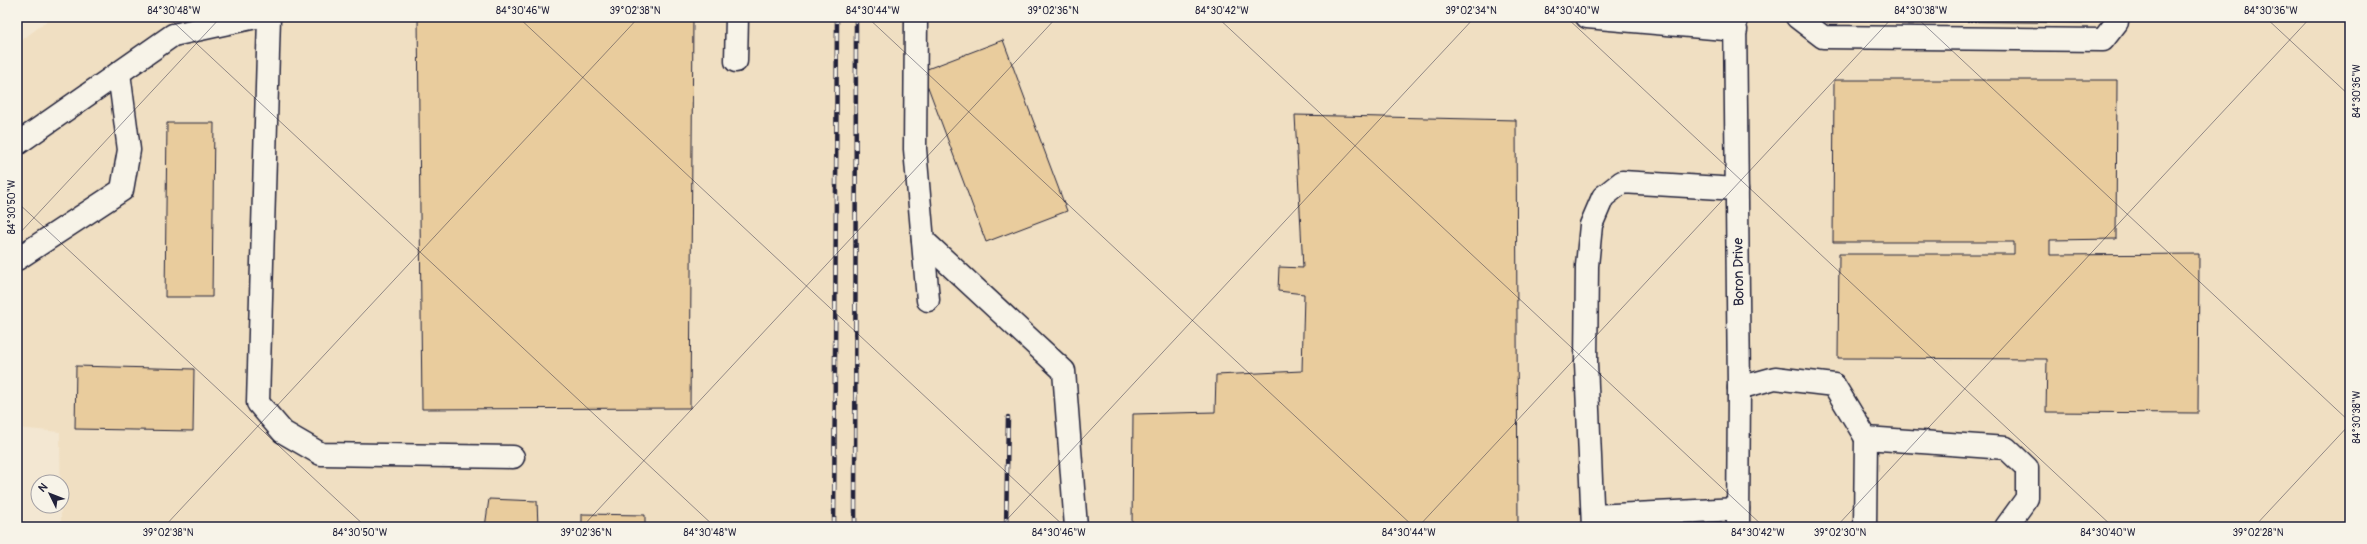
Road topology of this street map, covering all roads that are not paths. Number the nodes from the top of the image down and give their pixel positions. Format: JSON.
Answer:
{"nodes":[{"id":1,"x":256,"y":17,"type":"edge"},
{"id":2,"x":270,"y":17,"type":"edge"},
{"id":3,"x":737,"y":17,"type":"edge"},
{"id":4,"x":916,"y":17,"type":"edge"},
{"id":5,"x":1587,"y":17,"type":"edge"},
{"id":6,"x":1797,"y":17,"type":"edge"},
{"id":7,"x":2117,"y":17,"type":"edge"},
{"id":8,"x":1736,"y":24,"type":"edge"},
{"id":9,"x":736,"y":61,"type":"dead end"},
{"id":10,"x":119,"y":73,"type":"junction"},
{"id":11,"x":17,"y":144,"type":"edge"},
{"id":12,"x":1737,"y":189,"type":"junction"},
{"id":13,"x":923,"y":240,"type":"junction"},
{"id":14,"x":17,"y":259,"type":"edge"},
{"id":15,"x":928,"y":300,"type":"dead end"},
{"id":16,"x":1739,"y":388,"type":"junction"},
{"id":17,"x":1866,"y":438,"type":"junction"},
{"id":18,"x":513,"y":457,"type":"dead end"},
{"id":19,"x":1738,"y":518,"type":"edge"},
{"id":20,"x":1593,"y":522,"type":"edge"},
{"id":21,"x":1076,"y":527,"type":"edge"},
{"id":22,"x":1865,"y":527,"type":"edge"},
{"id":23,"x":2006,"y":527,"type":"edge"}],
"edges":[{"from":1,"to":10,"type":"street"},
{"from":2,"to":18,"type":"street"},
{"from":3,"to":9,"type":"street"},
{"from":4,"to":13,"type":"street"},
{"from":5,"to":8,"type":"street"},
{"from":6,"to":7,"type":"street"},
{"from":8,"to":12,"type":"street","name":"Boron Drive"},
{"from":10,"to":11,"type":"street"},
{"from":10,"to":14,"type":"street"},
{"from":12,"to":16,"type":"street","name":"Boron Drive"},
{"from":12,"to":20,"type":"street"},
{"from":13,"to":15,"type":"street"},
{"from":13,"to":21,"type":"street"},
{"from":16,"to":17,"type":"street"},
{"from":16,"to":19,"type":"street","name":"Boron Drive"},
{"from":17,"to":22,"type":"street"},
{"from":17,"to":23,"type":"street"},
{"from":19,"to":20,"type":"street"}]}
